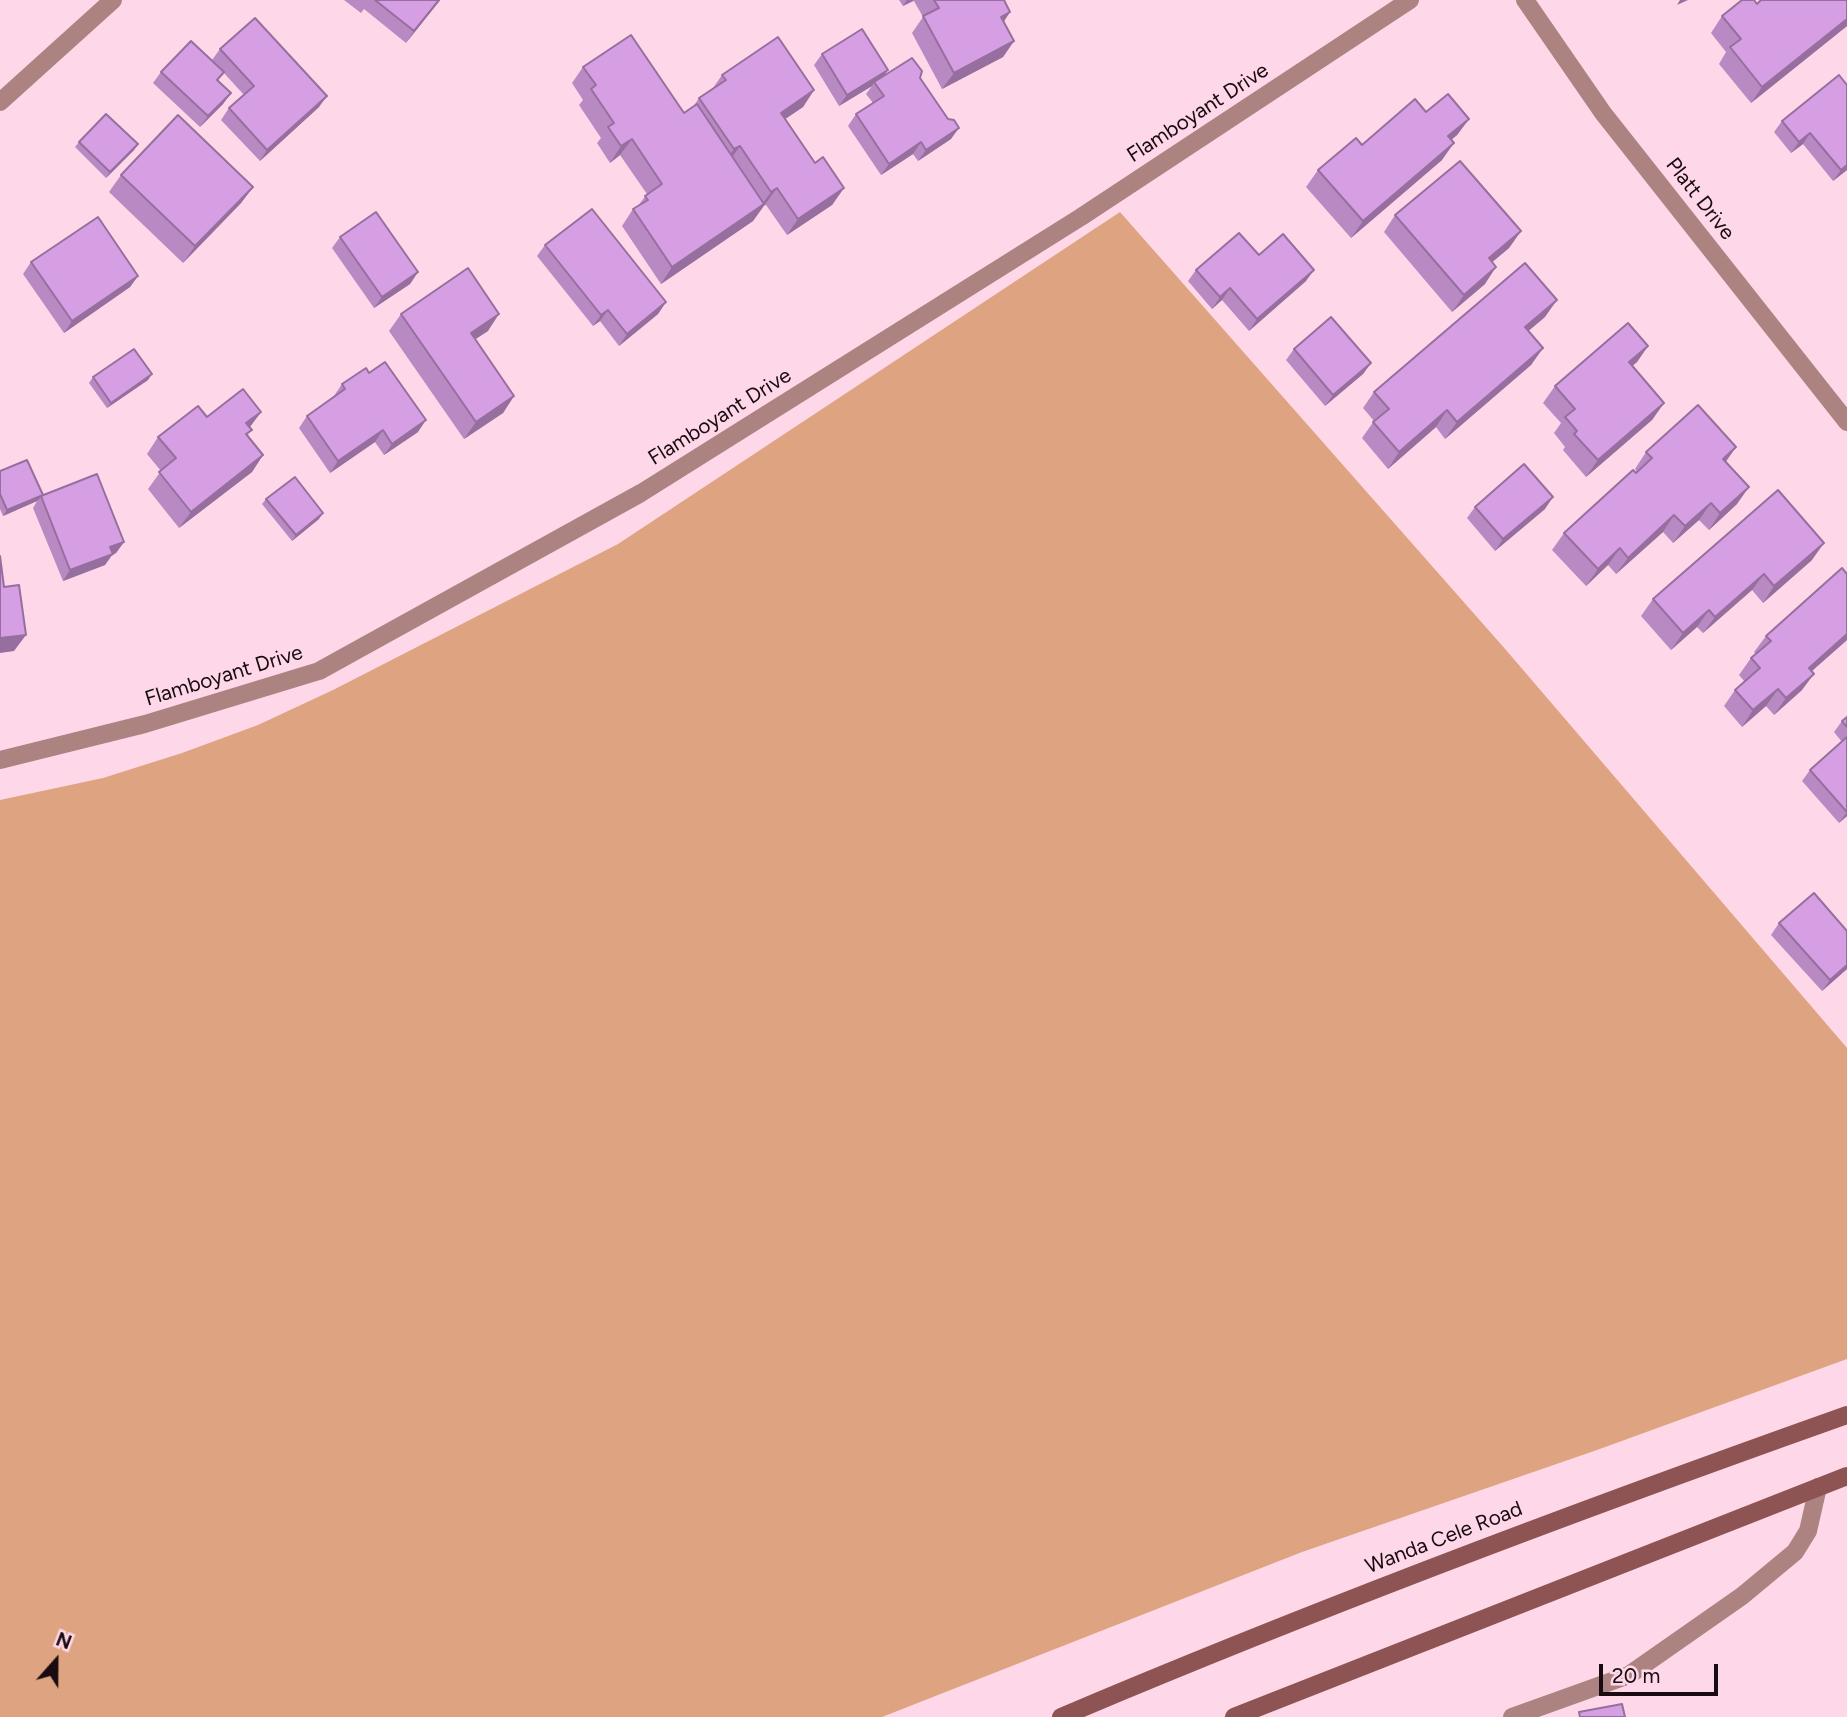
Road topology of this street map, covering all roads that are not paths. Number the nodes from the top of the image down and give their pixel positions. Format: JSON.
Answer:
{"nodes":[{"id":1,"x":113,"y":0,"type":"edge"},
{"id":2,"x":1410,"y":0,"type":"edge"},
{"id":3,"x":1525,"y":0,"type":"edge"},
{"id":4,"x":0,"y":102,"type":"edge"},
{"id":5,"x":1847,"y":422,"type":"edge"},
{"id":6,"x":0,"y":760,"type":"edge"},
{"id":7,"x":1847,"y":1415,"type":"edge"},
{"id":8,"x":1847,"y":1476,"type":"edge"},
{"id":9,"x":1818,"y":1487,"type":"junction"},
{"id":10,"x":1061,"y":1717,"type":"edge"},
{"id":11,"x":1234,"y":1717,"type":"edge"},
{"id":12,"x":1512,"y":1717,"type":"edge"}],
"edges":[{"from":1,"to":4,"type":"street"},
{"from":2,"to":6,"type":"street","name":"Flamboyant Drive"},
{"from":3,"to":5,"type":"street","name":"Platt Drive"},
{"from":7,"to":10,"type":"main road","name":"Wanda Cele Road"},
{"from":8,"to":9,"type":"main road"},
{"from":9,"to":11,"type":"main road"},
{"from":9,"to":12,"type":"street"}]}
